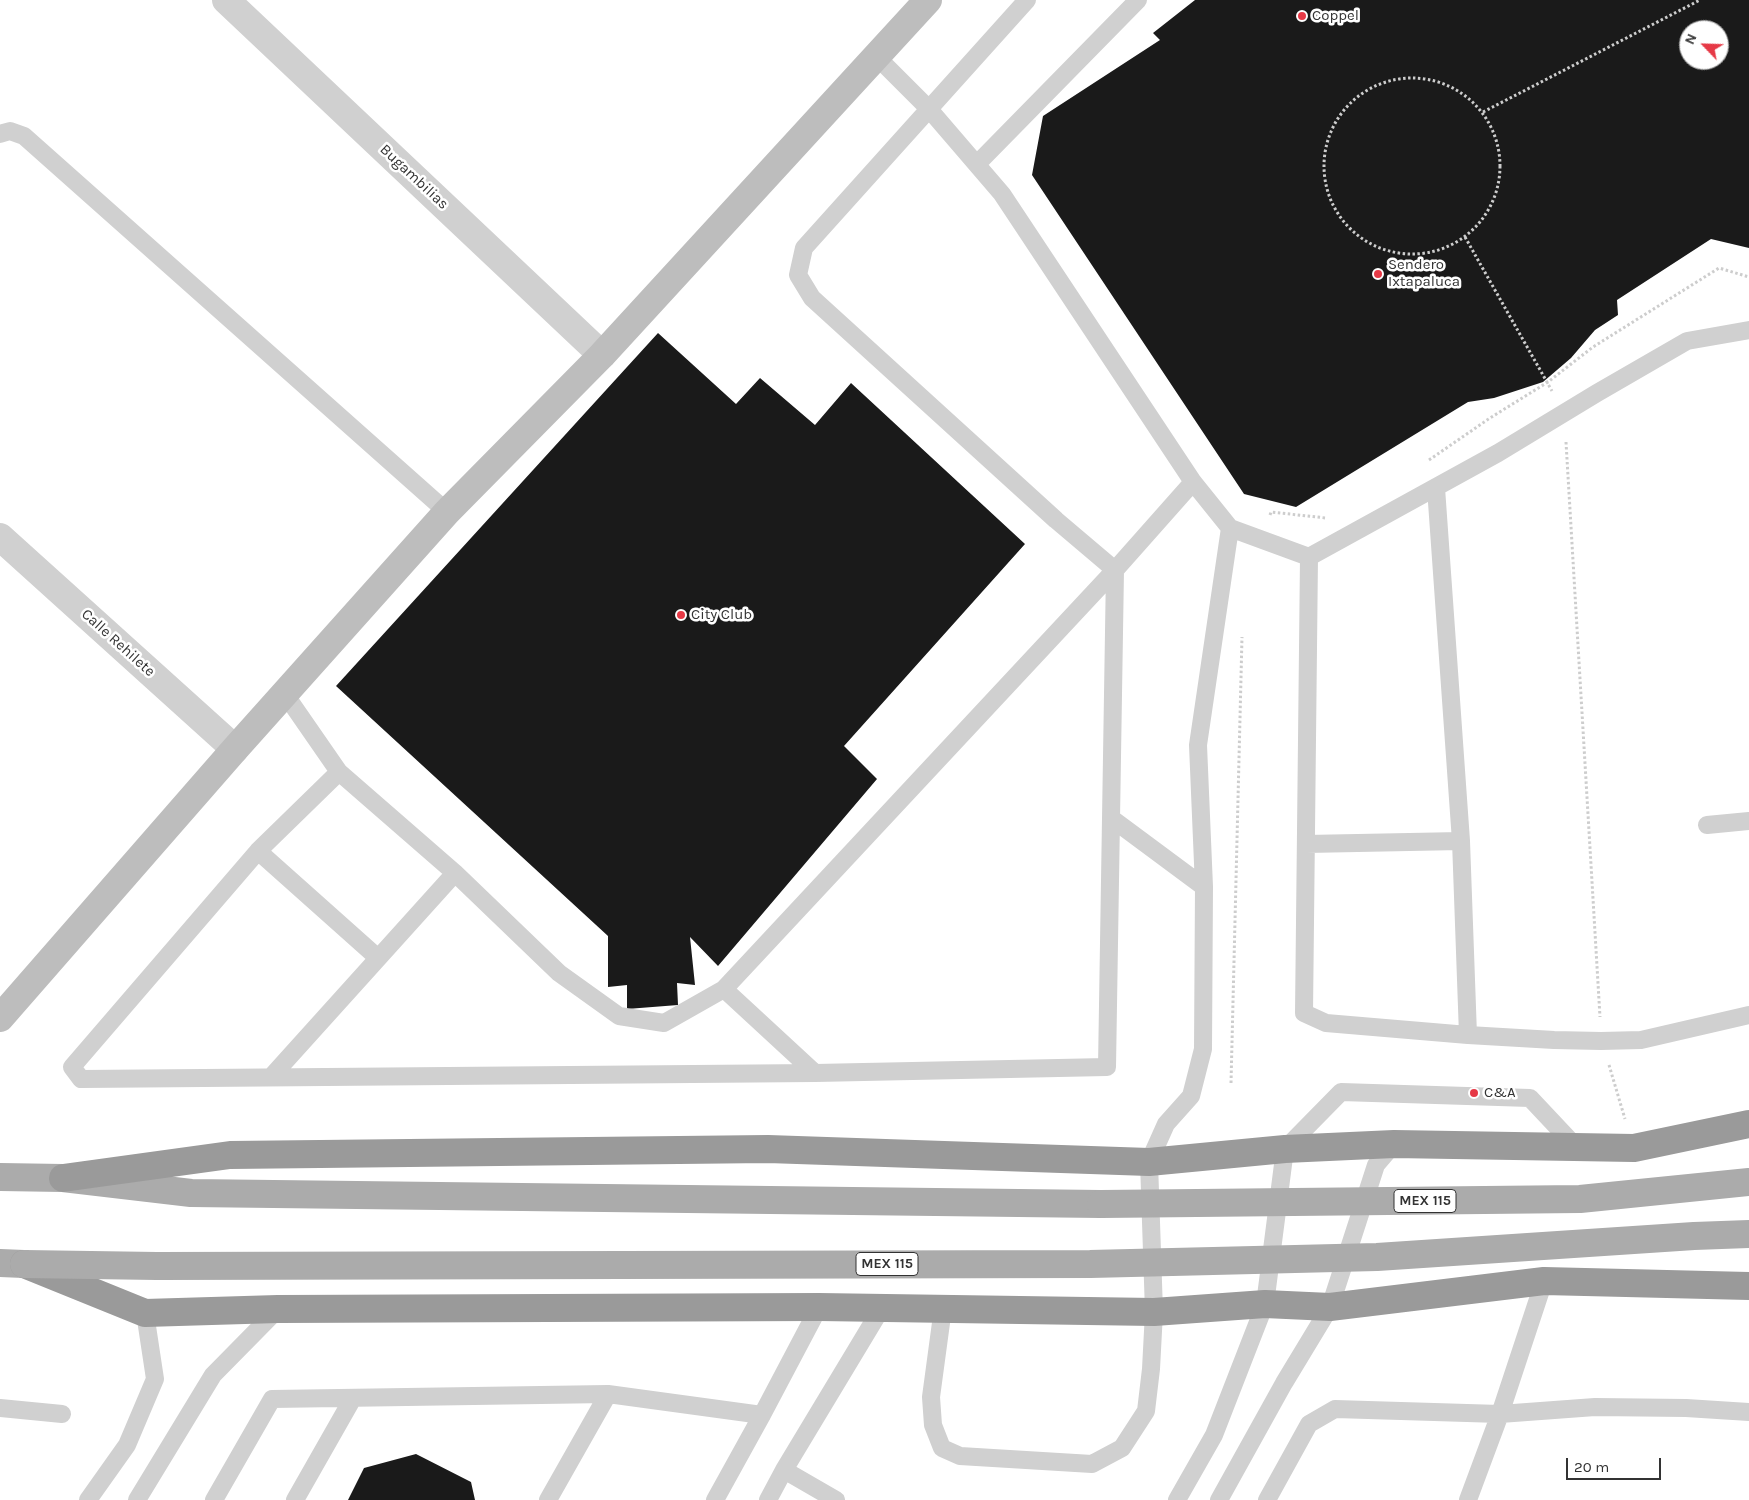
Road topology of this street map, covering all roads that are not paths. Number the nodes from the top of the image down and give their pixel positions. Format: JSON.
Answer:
{"nodes":[{"id":1,"x":226,"y":0,"type":"edge"},
{"id":2,"x":928,"y":0,"type":"edge"},
{"id":3,"x":1027,"y":0,"type":"edge"},
{"id":4,"x":1138,"y":0,"type":"edge"},
{"id":5,"x":877,"y":57,"type":"junction"},
{"id":6,"x":929,"y":109,"type":"junction"},
{"id":7,"x":0,"y":134,"type":"edge"},
{"id":8,"x":977,"y":164,"type":"junction"},
{"id":9,"x":1749,"y":330,"type":"edge"},
{"id":10,"x":602,"y":355,"type":"junction"},
{"id":11,"x":1194,"y":482,"type":"junction"},
{"id":12,"x":1436,"y":488,"type":"junction"},
{"id":13,"x":447,"y":512,"type":"junction"},
{"id":14,"x":1230,"y":528,"type":"junction"},
{"id":15,"x":0,"y":537,"type":"edge"},
{"id":16,"x":1309,"y":557,"type":"junction"},
{"id":17,"x":1115,"y":570,"type":"junction"},
{"id":18,"x":285,"y":694,"type":"junction"},
{"id":19,"x":235,"y":749,"type":"junction"},
{"id":20,"x":339,"y":772,"type":"junction"},
{"id":21,"x":1111,"y":818,"type":"junction"},
{"id":22,"x":1749,"y":821,"type":"edge"},
{"id":23,"x":1707,"y":825,"type":"dead end"},
{"id":24,"x":1461,"y":841,"type":"junction"},
{"id":25,"x":1306,"y":844,"type":"junction"},
{"id":26,"x":258,"y":851,"type":"junction"},
{"id":27,"x":455,"y":873,"type":"junction"},
{"id":28,"x":1204,"y":887,"type":"junction"},
{"id":29,"x":378,"y":958,"type":"junction"},
{"id":30,"x":724,"y":989,"type":"junction"},
{"id":31,"x":1749,"y":1015,"type":"edge"},
{"id":32,"x":0,"y":1018,"type":"edge"},
{"id":33,"x":1468,"y":1035,"type":"junction"},
{"id":34,"x":815,"y":1073,"type":"junction"},
{"id":35,"x":271,"y":1077,"type":"junction"},
{"id":36,"x":1749,"y":1124,"type":"edge"},
{"id":37,"x":1394,"y":1144,"type":"junction"},
{"id":38,"x":1577,"y":1148,"type":"junction"},
{"id":39,"x":1285,"y":1149,"type":"junction"},
{"id":40,"x":1149,"y":1162,"type":"junction"},
{"id":41,"x":0,"y":1177,"type":"edge"},
{"id":42,"x":63,"y":1178,"type":"junction"},
{"id":43,"x":1749,"y":1182,"type":"edge"},
{"id":44,"x":1749,"y":1234,"type":"edge"},
{"id":45,"x":12,"y":1264,"type":"edge"},
{"id":46,"x":1544,"y":1281,"type":"junction"},
{"id":47,"x":1749,"y":1286,"type":"edge"},
{"id":48,"x":1265,"y":1304,"type":"junction"},
{"id":49,"x":818,"y":1307,"type":"junction"},
{"id":50,"x":1330,"y":1307,"type":"junction"},
{"id":51,"x":943,"y":1308,"type":"junction"},
{"id":52,"x":278,"y":1309,"type":"junction"},
{"id":53,"x":881,"y":1309,"type":"junction"},
{"id":54,"x":1154,"y":1312,"type":"junction"},
{"id":55,"x":145,"y":1313,"type":"junction"},
{"id":56,"x":608,"y":1394,"type":"junction"},
{"id":57,"x":352,"y":1398,"type":"junction"},
{"id":58,"x":0,"y":1408,"type":"edge"},
{"id":59,"x":1749,"y":1412,"type":"edge"},
{"id":60,"x":62,"y":1414,"type":"dead end"},
{"id":61,"x":1500,"y":1414,"type":"junction"},
{"id":62,"x":762,"y":1415,"type":"junction"},
{"id":63,"x":784,"y":1470,"type":"junction"},
{"id":64,"x":88,"y":1500,"type":"edge"},
{"id":65,"x":137,"y":1500,"type":"edge"},
{"id":66,"x":214,"y":1500,"type":"edge"},
{"id":67,"x":295,"y":1500,"type":"edge"},
{"id":68,"x":548,"y":1500,"type":"edge"},
{"id":69,"x":715,"y":1500,"type":"edge"},
{"id":70,"x":768,"y":1500,"type":"edge"},
{"id":71,"x":836,"y":1500,"type":"edge"},
{"id":72,"x":1177,"y":1500,"type":"edge"},
{"id":73,"x":1220,"y":1500,"type":"edge"},
{"id":74,"x":1267,"y":1500,"type":"edge"},
{"id":75,"x":1468,"y":1500,"type":"edge"}],
"edges":[{"from":1,"to":10,"type":"street","name":"Bugambilias"},
{"from":2,"to":5,"type":"street"},
{"from":3,"to":6,"type":"lane"},
{"from":4,"to":8,"type":"lane"},
{"from":5,"to":6,"type":"lane"},
{"from":5,"to":10,"type":"street"},
{"from":6,"to":8,"type":"lane"},
{"from":6,"to":17,"type":"lane"},
{"from":7,"to":13,"type":"lane"},
{"from":8,"to":11,"type":"lane"},
{"from":9,"to":12,"type":"lane"},
{"from":10,"to":13,"type":"street"},
{"from":11,"to":14,"type":"lane"},
{"from":11,"to":17,"type":"lane"},
{"from":12,"to":16,"type":"lane"},
{"from":12,"to":24,"type":"lane"},
{"from":13,"to":18,"type":"street"},
{"from":14,"to":16,"type":"lane"},
{"from":14,"to":28,"type":"lane"},
{"from":15,"to":19,"type":"street","name":"Calle Rehilete"},
{"from":16,"to":25,"type":"lane"},
{"from":17,"to":21,"type":"lane"},
{"from":17,"to":30,"type":"lane"},
{"from":18,"to":19,"type":"street"},
{"from":18,"to":20,"type":"lane"},
{"from":19,"to":32,"type":"street"},
{"from":20,"to":26,"type":"lane"},
{"from":20,"to":27,"type":"lane"},
{"from":21,"to":28,"type":"lane"},
{"from":21,"to":34,"type":"lane"},
{"from":22,"to":23,"type":"lane"},
{"from":24,"to":25,"type":"lane"},
{"from":24,"to":33,"type":"lane"},
{"from":25,"to":33,"type":"lane"},
{"from":26,"to":29,"type":"lane"},
{"from":26,"to":35,"type":"lane"},
{"from":27,"to":29,"type":"lane"},
{"from":27,"to":30,"type":"lane"},
{"from":28,"to":40,"type":"lane"},
{"from":29,"to":35,"type":"lane"},
{"from":30,"to":34,"type":"lane"},
{"from":31,"to":33,"type":"lane"},
{"from":34,"to":35,"type":"lane"},
{"from":36,"to":38,"type":"highway"},
{"from":37,"to":38,"type":"highway"},
{"from":37,"to":39,"type":"highway"},
{"from":37,"to":50,"type":"lane"},
{"from":38,"to":39,"type":"lane"},
{"from":39,"to":40,"type":"highway"},
{"from":39,"to":48,"type":"lane"},
{"from":40,"to":42,"type":"highway"},
{"from":40,"to":54,"type":"lane"},
{"from":41,"to":42,"type":"main road","number":"MEX 115"},
{"from":42,"to":43,"type":"main road","number":"MEX 115","bridge":true},
{"from":44,"to":45,"type":"main road","number":"MEX 115","bridge":true},
{"from":45,"to":55,"type":"highway"},
{"from":46,"to":47,"type":"highway"},
{"from":46,"to":50,"type":"highway"},
{"from":46,"to":61,"type":"lane"},
{"from":48,"to":50,"type":"highway"},
{"from":48,"to":54,"type":"highway"},
{"from":48,"to":72,"type":"lane"},
{"from":49,"to":52,"type":"highway"},
{"from":49,"to":53,"type":"highway"},
{"from":49,"to":62,"type":"lane"},
{"from":50,"to":73,"type":"lane"},
{"from":51,"to":53,"type":"highway"},
{"from":51,"to":54,"type":"highway"},
{"from":51,"to":54,"type":"lane"},
{"from":52,"to":55,"type":"highway"},
{"from":52,"to":65,"type":"lane"},
{"from":53,"to":63,"type":"lane"},
{"from":55,"to":64,"type":"lane"},
{"from":56,"to":57,"type":"lane"},
{"from":56,"to":62,"type":"lane"},
{"from":56,"to":68,"type":"lane"},
{"from":57,"to":66,"type":"lane"},
{"from":57,"to":67,"type":"lane"},
{"from":58,"to":60,"type":"lane"},
{"from":59,"to":61,"type":"lane"},
{"from":61,"to":74,"type":"lane"},
{"from":61,"to":75,"type":"lane"},
{"from":62,"to":69,"type":"lane"},
{"from":63,"to":70,"type":"lane"},
{"from":63,"to":71,"type":"lane"}]}
